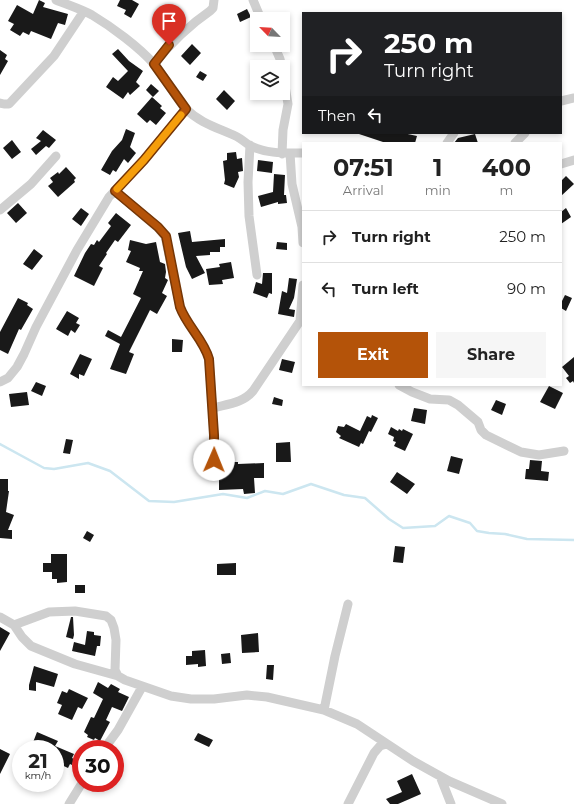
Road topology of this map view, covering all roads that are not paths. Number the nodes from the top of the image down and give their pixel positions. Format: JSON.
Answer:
{"nodes":[{"id":1,"x":56,"y":0,"type":"edge"},
{"id":2,"x":214,"y":0,"type":"edge"},
{"id":3,"x":253,"y":0,"type":"edge"},
{"id":4,"x":84,"y":11,"type":"junction"},
{"id":5,"x":258,"y":12,"type":"edge"},
{"id":6,"x":154,"y":64,"type":"junction"},
{"id":7,"x":574,"y":98,"type":"edge"},
{"id":8,"x":287,"y":100,"type":"edge"},
{"id":9,"x":562,"y":101,"type":"edge"},
{"id":10,"x":0,"y":103,"type":"edge"},
{"id":11,"x":186,"y":109,"type":"junction"},
{"id":12,"x":524,"y":134,"type":"edge"},
{"id":13,"x":516,"y":142,"type":"edge"},
{"id":14,"x":250,"y":146,"type":"junction"},
{"id":15,"x":286,"y":153,"type":"junction"},
{"id":16,"x":302,"y":154,"type":"edge"},
{"id":17,"x":56,"y":156,"type":"dead end"},
{"id":18,"x":574,"y":160,"type":"edge"},
{"id":19,"x":562,"y":164,"type":"edge"},
{"id":20,"x":115,"y":191,"type":"junction"},
{"id":21,"x":0,"y":210,"type":"edge"},
{"id":22,"x":302,"y":227,"type":"edge"},
{"id":23,"x":257,"y":275,"type":"dead end"},
{"id":24,"x":302,"y":304,"type":"edge"},
{"id":25,"x":301,"y":322,"type":"edge"},
{"id":26,"x":0,"y":382,"type":"edge"},
{"id":27,"x":401,"y":386,"type":"edge"},
{"id":28,"x":213,"y":408,"type":"junction"},
{"id":29,"x":564,"y":451,"type":"dead end"},
{"id":30,"x":214,"y":460,"type":"dead end"},
{"id":31,"x":348,"y":604,"type":"dead end"},
{"id":32,"x":0,"y":617,"type":"edge"},
{"id":33,"x":14,"y":625,"type":"junction"},
{"id":34,"x":118,"y":676,"type":"junction"},
{"id":35,"x":142,"y":687,"type":"junction"},
{"id":36,"x":324,"y":710,"type":"junction"},
{"id":37,"x":111,"y":740,"type":"edge"},
{"id":38,"x":386,"y":744,"type":"junction"},
{"id":39,"x":440,"y":776,"type":"junction"},
{"id":40,"x":76,"y":792,"type":"edge"},
{"id":41,"x":69,"y":804,"type":"edge"},
{"id":42,"x":348,"y":804,"type":"edge"},
{"id":43,"x":452,"y":804,"type":"edge"},
{"id":44,"x":502,"y":804,"type":"edge"}],
"edges":[{"from":1,"to":4,"type":"street"},
{"from":2,"to":6,"type":"street"},
{"from":3,"to":5,"type":"street"},
{"from":4,"to":6,"type":"street"},
{"from":4,"to":10,"type":"street"},
{"from":6,"to":11,"type":"street"},
{"from":7,"to":9,"type":"street"},
{"from":8,"to":15,"type":"street"},
{"from":11,"to":14,"type":"street"},
{"from":11,"to":20,"type":"street"},
{"from":12,"to":13,"type":"street"},
{"from":14,"to":15,"type":"street"},
{"from":14,"to":23,"type":"street"},
{"from":15,"to":16,"type":"street"},
{"from":15,"to":22,"type":"street"},
{"from":17,"to":21,"type":"street"},
{"from":18,"to":19,"type":"street"},
{"from":20,"to":26,"type":"street"},
{"from":20,"to":28,"type":"street"},
{"from":24,"to":25,"type":"street"},
{"from":25,"to":28,"type":"street"},
{"from":27,"to":29,"type":"street"},
{"from":28,"to":30,"type":"street"},
{"from":31,"to":36,"type":"street"},
{"from":32,"to":33,"type":"street"},
{"from":33,"to":34,"type":"street"},
{"from":33,"to":34,"type":"street"},
{"from":34,"to":35,"type":"street"},
{"from":35,"to":36,"type":"street"},
{"from":35,"to":37,"type":"street"},
{"from":36,"to":38,"type":"street"},
{"from":38,"to":39,"type":"street"},
{"from":38,"to":42,"type":"street"},
{"from":39,"to":43,"type":"street"},
{"from":39,"to":44,"type":"street"},
{"from":40,"to":41,"type":"street"}]}
